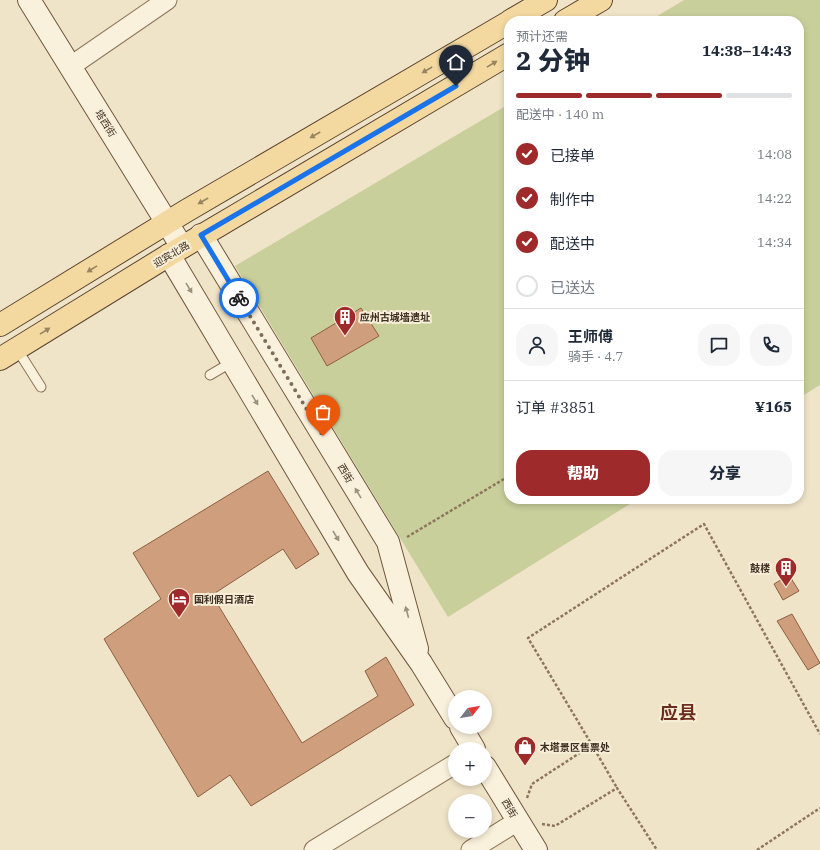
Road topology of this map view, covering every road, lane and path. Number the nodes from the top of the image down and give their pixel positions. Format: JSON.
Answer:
{"nodes":[{"id":1,"x":29,"y":0,"type":"edge"},
{"id":2,"x":167,"y":0,"type":"edge"},
{"id":3,"x":546,"y":0,"type":"edge"},
{"id":4,"x":601,"y":0,"type":"edge"},
{"id":5,"x":519,"y":16,"type":"edge"},
{"id":6,"x":574,"y":16,"type":"edge"},
{"id":7,"x":504,"y":25,"type":"edge"},
{"id":8,"x":504,"y":57,"type":"edge"},
{"id":9,"x":71,"y":66,"type":"junction"},
{"id":10,"x":167,"y":223,"type":"junction"},
{"id":11,"x":201,"y":235,"type":"junction"},
{"id":12,"x":175,"y":251,"type":"junction"},
{"id":13,"x":0,"y":325,"type":"edge"},
{"id":14,"x":8,"y":354,"type":"edge"},
{"id":15,"x":232,"y":362,"type":"junction"},
{"id":16,"x":210,"y":375,"type":"dead end"},
{"id":17,"x":41,"y":387,"type":"dead end"},
{"id":18,"x":504,"y":479,"type":"edge"},
{"id":19,"x":401,"y":540,"type":"dead end"},
{"id":20,"x":421,"y":663,"type":"junction"},
{"id":21,"x":448,"y":707,"type":"edge"},
{"id":22,"x":820,"y":734,"type":"edge"},
{"id":23,"x":592,"y":745,"type":"junction"},
{"id":24,"x":448,"y":768,"type":"edge"},
{"id":25,"x":492,"y":778,"type":"edge"},
{"id":26,"x":617,"y":788,"type":"junction"},
{"id":27,"x":820,"y":808,"type":"edge"},
{"id":28,"x":518,"y":821,"type":"junction"},
{"id":29,"x":314,"y":850,"type":"edge"},
{"id":30,"x":471,"y":850,"type":"edge"},
{"id":31,"x":536,"y":850,"type":"edge"},
{"id":32,"x":656,"y":850,"type":"edge"},
{"id":33,"x":757,"y":850,"type":"edge"}],
"edges":[{"from":1,"to":9,"type":"street","name":"塔西街"},
{"from":2,"to":9,"type":"street"},
{"from":3,"to":5,"type":"main road"},
{"from":4,"to":6,"type":"main road"},
{"from":7,"to":10,"type":"main road","one_way":true},
{"from":11,"to":8,"type":"main road","name":"迎宾北路","one_way":true},
{"from":9,"to":10,"type":"street","name":"塔西街"},
{"from":10,"to":12,"type":"street","name":"塔西街"},
{"from":10,"to":13,"type":"main road","one_way":true},
{"from":11,"to":12,"type":"main road","name":"迎宾北路"},
{"from":20,"to":11,"type":"street","name":"西街","one_way":true},
{"from":14,"to":12,"type":"main road","name":"迎宾北路","one_way":true},
{"from":12,"to":15,"type":"street","name":"西街","one_way":true},
{"from":14,"to":17,"type":"lane"},
{"from":15,"to":16,"type":"lane"},
{"from":15,"to":20,"type":"street","name":"西街","one_way":true},
{"from":18,"to":19,"type":"path"},
{"from":20,"to":21,"type":"street","name":"西街"},
{"from":22,"to":23,"type":"path"},
{"from":23,"to":26,"type":"path"},
{"from":23,"to":28,"type":"path"},
{"from":24,"to":29,"type":"street"},
{"from":25,"to":28,"type":"street","name":"西街"},
{"from":26,"to":28,"type":"path"},
{"from":26,"to":32,"type":"path"},
{"from":27,"to":33,"type":"path"},
{"from":28,"to":30,"type":"street"},
{"from":28,"to":31,"type":"street","name":"西街"}]}
